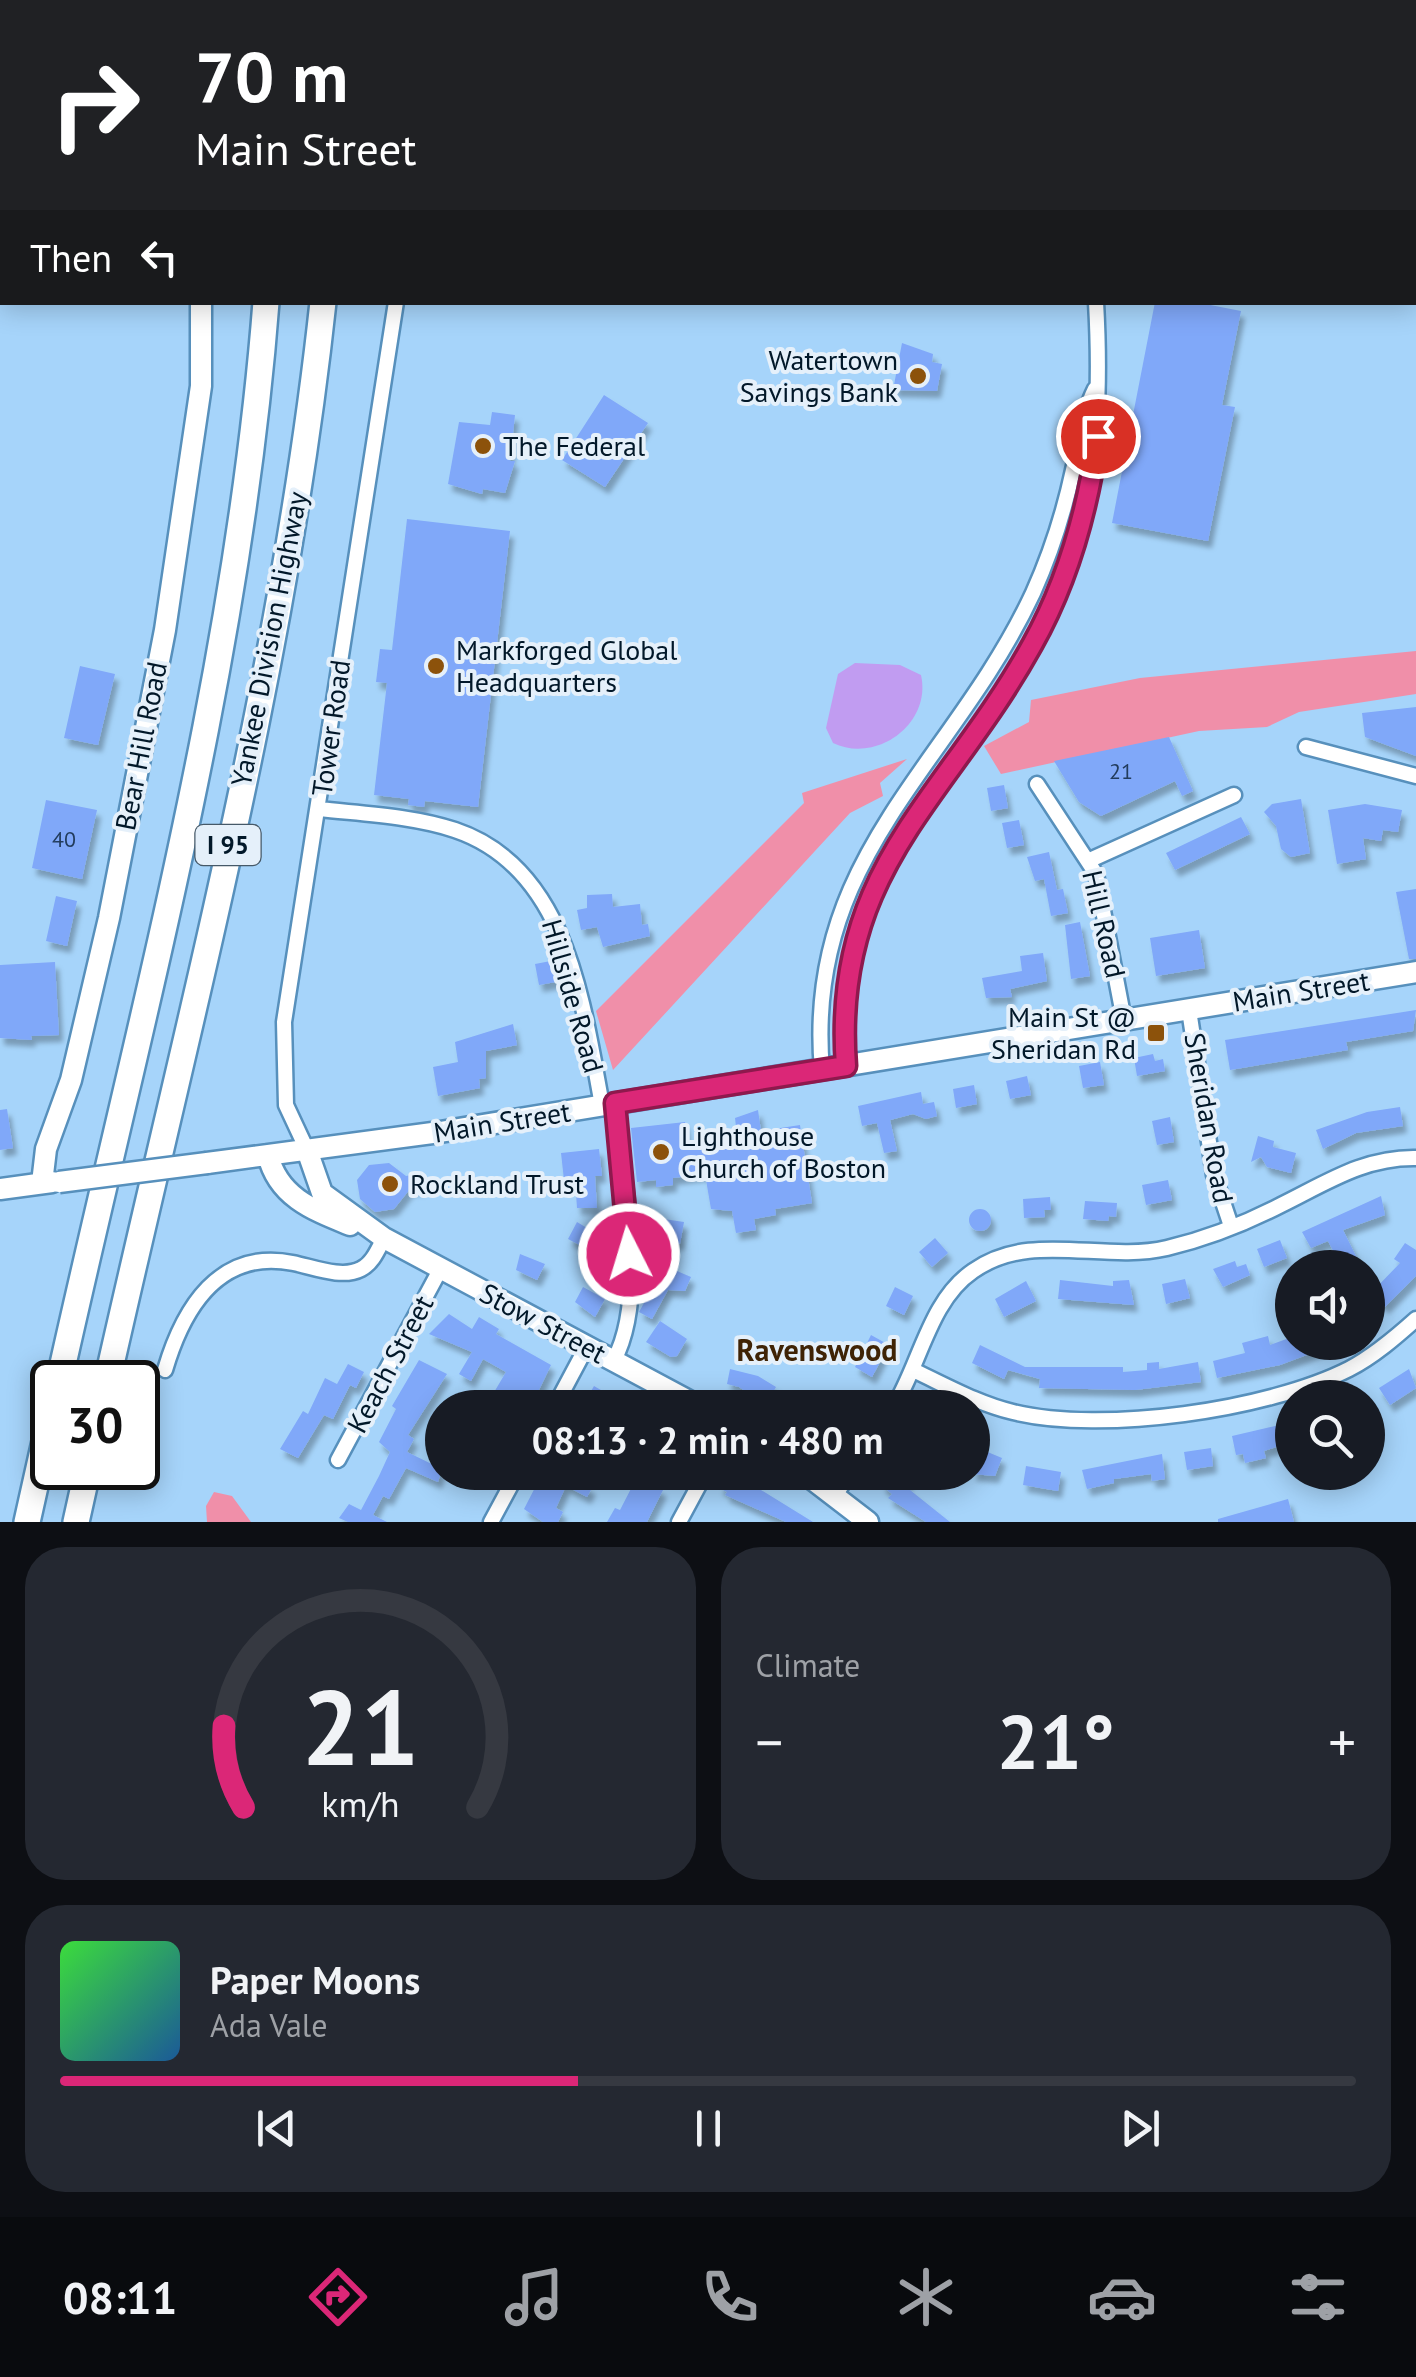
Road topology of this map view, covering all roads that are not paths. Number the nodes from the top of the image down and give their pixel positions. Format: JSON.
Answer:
{"nodes":[{"id":1,"x":200,"y":305,"type":"edge"},
{"id":2,"x":266,"y":305,"type":"edge"},
{"id":3,"x":323,"y":305,"type":"edge"},
{"id":4,"x":396,"y":305,"type":"edge"},
{"id":5,"x":1096,"y":305,"type":"edge"},
{"id":6,"x":1095,"y":388,"type":"junction"},
{"id":7,"x":1306,"y":747,"type":"dead end"},
{"id":8,"x":1416,"y":776,"type":"edge"},
{"id":9,"x":1037,"y":784,"type":"dead end"},
{"id":10,"x":1234,"y":795,"type":"dead end"},
{"id":11,"x":319,"y":809,"type":"junction"},
{"id":12,"x":1090,"y":860,"type":"junction"},
{"id":13,"x":1416,"y":972,"type":"edge"},
{"id":14,"x":1190,"y":1010,"type":"junction"},
{"id":15,"x":1124,"y":1020,"type":"junction"},
{"id":16,"x":846,"y":1066,"type":"junction"},
{"id":17,"x":822,"y":1070,"type":"junction"},
{"id":18,"x":609,"y":1104,"type":"junction"},
{"id":19,"x":308,"y":1150,"type":"junction"},
{"id":20,"x":268,"y":1155,"type":"junction"},
{"id":21,"x":1416,"y":1158,"type":"edge"},
{"id":22,"x":50,"y":1182,"type":"junction"},
{"id":23,"x":0,"y":1189,"type":"edge"},
{"id":24,"x":1230,"y":1226,"type":"junction"},
{"id":25,"x":384,"y":1238,"type":"junction"},
{"id":26,"x":441,"y":1268,"type":"junction"},
{"id":27,"x":1416,"y":1319,"type":"edge"},
{"id":28,"x":587,"y":1346,"type":"junction"},
{"id":29,"x":63,"y":1360,"type":"edge"},
{"id":30,"x":113,"y":1360,"type":"edge"},
{"id":31,"x":614,"y":1360,"type":"junction"},
{"id":32,"x":165,"y":1370,"type":"dead end"},
{"id":33,"x":915,"y":1371,"type":"junction"},
{"id":34,"x":564,"y":1390,"type":"edge"},
{"id":35,"x":669,"y":1390,"type":"edge"},
{"id":36,"x":904,"y":1390,"type":"edge"},
{"id":37,"x":338,"y":1460,"type":"dead end"},
{"id":38,"x":35,"y":1490,"type":"edge"},
{"id":39,"x":83,"y":1490,"type":"edge"},
{"id":40,"x":509,"y":1490,"type":"edge"},
{"id":41,"x":696,"y":1490,"type":"edge"},
{"id":42,"x":827,"y":1490,"type":"edge"},
{"id":43,"x":839,"y":1490,"type":"edge"},
{"id":44,"x":835,"y":1496,"type":"junction"},
{"id":45,"x":865,"y":1521,"type":"edge"},
{"id":46,"x":28,"y":1522,"type":"edge"},
{"id":47,"x":76,"y":1522,"type":"edge"},
{"id":48,"x":492,"y":1522,"type":"edge"},
{"id":49,"x":679,"y":1522,"type":"edge"}],
"edges":[{"from":1,"to":22,"type":"street","name":"Bear Hill Road"},
{"from":2,"to":29,"type":"highway","name":"Yankee Division Highway","number":"I 95"},
{"from":3,"to":30,"type":"highway","name":"Yankee Division Highway","number":"I 95"},
{"from":4,"to":11,"type":"street","name":"Tower Road"},
{"from":5,"to":6,"type":"street"},
{"from":6,"to":16,"type":"street"},
{"from":6,"to":17,"type":"street"},
{"from":7,"to":8,"type":"street"},
{"from":9,"to":12,"type":"street","name":"Hill Road"},
{"from":10,"to":12,"type":"street"},
{"from":11,"to":18,"type":"street","name":"Hillside Road"},
{"from":11,"to":19,"type":"street","name":"Tower Road"},
{"from":12,"to":15,"type":"street","name":"Hill Road"},
{"from":13,"to":14,"type":"street","name":"Main Street"},
{"from":14,"to":15,"type":"street","name":"Main Street"},
{"from":14,"to":24,"type":"street","name":"Sheridan Road"},
{"from":15,"to":16,"type":"street","name":"Main Street"},
{"from":16,"to":17,"type":"street","name":"Main Street"},
{"from":17,"to":18,"type":"street","name":"Main Street"},
{"from":18,"to":19,"type":"street","name":"Main Street"},
{"from":18,"to":31,"type":"street","name":"Hillside Road"},
{"from":19,"to":20,"type":"street","name":"Main Street"},
{"from":19,"to":25,"type":"street","name":"Stow Street"},
{"from":20,"to":22,"type":"street","name":"Main Street","bridge":true},
{"from":20,"to":25,"type":"street","name":"Stow Street"},
{"from":21,"to":24,"type":"street"},
{"from":22,"to":23,"type":"street","name":"Main Street"},
{"from":24,"to":33,"type":"street"},
{"from":25,"to":26,"type":"street","name":"Stow Street"},
{"from":25,"to":32,"type":"street"},
{"from":26,"to":28,"type":"street","name":"Stow Street"},
{"from":26,"to":37,"type":"street","name":"Keach Street"},
{"from":27,"to":33,"type":"street"},
{"from":28,"to":31,"type":"street","name":"Stow Street"},
{"from":28,"to":34,"type":"street"},
{"from":31,"to":35,"type":"street","name":"Stow Street"},
{"from":33,"to":36,"type":"street"},
{"from":38,"to":46,"type":"highway"},
{"from":39,"to":47,"type":"highway"},
{"from":40,"to":48,"type":"street"},
{"from":41,"to":49,"type":"street"},
{"from":42,"to":44,"type":"street"},
{"from":43,"to":44,"type":"street"},
{"from":44,"to":45,"type":"street"}]}
